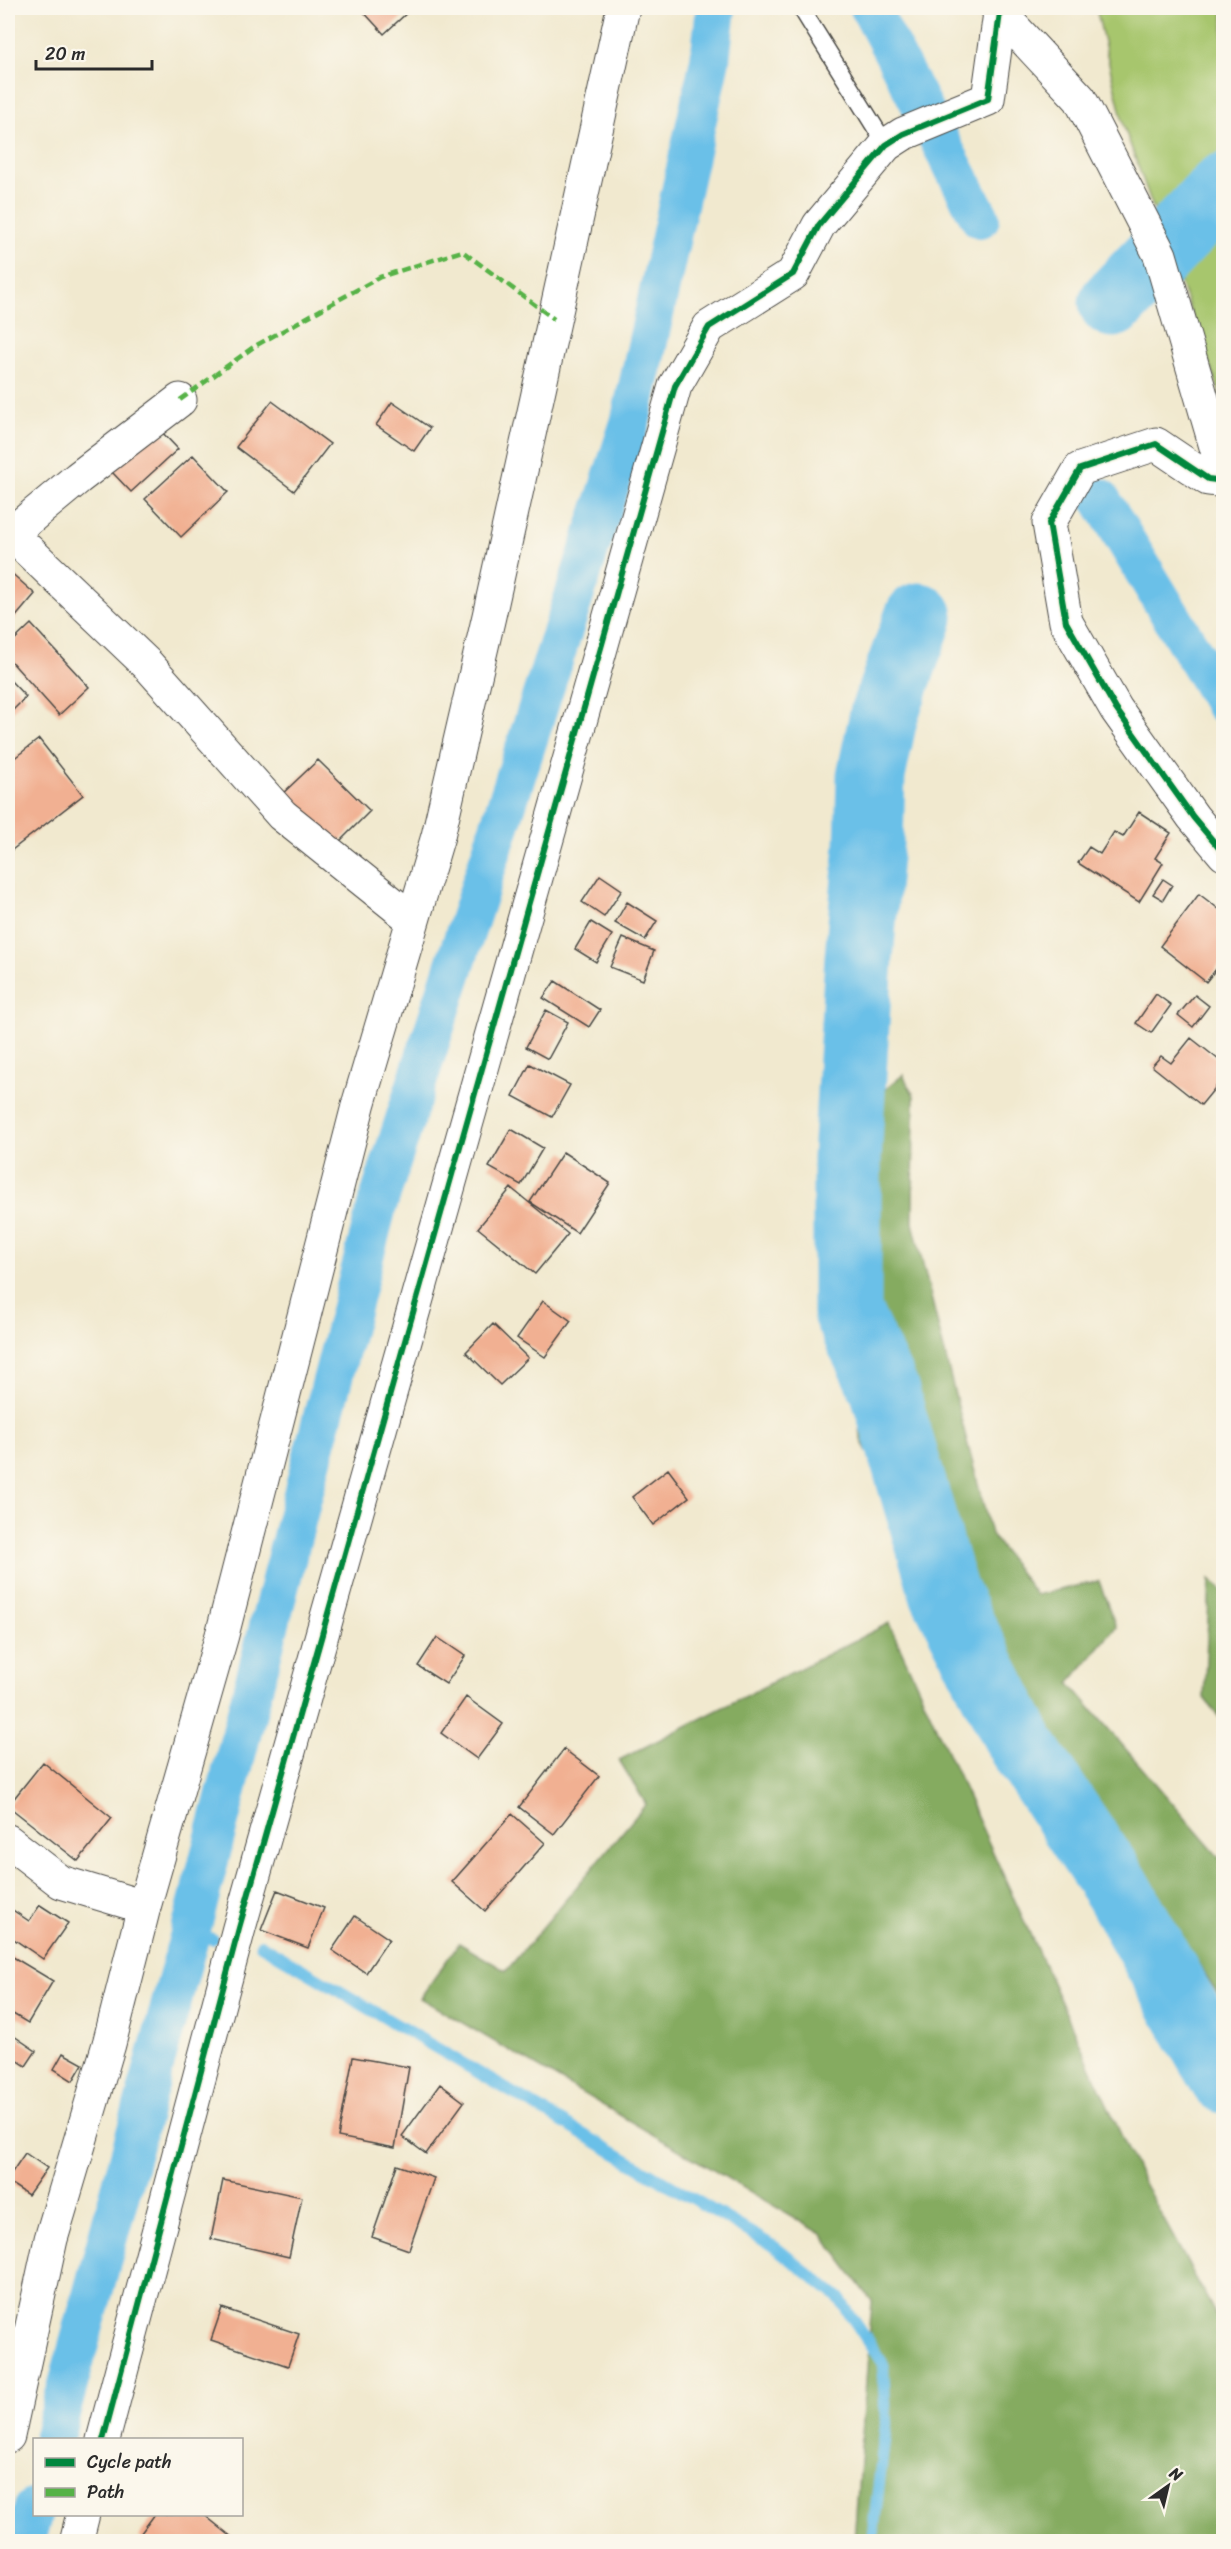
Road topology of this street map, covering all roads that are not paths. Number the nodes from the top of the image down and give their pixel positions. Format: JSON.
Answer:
{"nodes":[{"id":1,"x":623,"y":8,"type":"edge"},
{"id":2,"x":801,"y":8,"type":"edge"},
{"id":3,"x":1001,"y":9,"type":"edge"},
{"id":4,"x":895,"y":140,"type":"junction"},
{"id":5,"x":180,"y":400,"type":"dead end"},
{"id":6,"x":1224,"y":474,"type":"edge"},
{"id":7,"x":1224,"y":481,"type":"edge"},
{"id":8,"x":9,"y":535,"type":"edge"},
{"id":9,"x":1224,"y":854,"type":"edge"},
{"id":10,"x":413,"y":920,"type":"junction"},
{"id":11,"x":8,"y":1841,"type":"edge"},
{"id":12,"x":144,"y":1907,"type":"junction"},
{"id":13,"x":8,"y":2436,"type":"edge"},
{"id":14,"x":103,"y":2438,"type":"edge"},
{"id":15,"x":82,"y":2516,"type":"edge"},
{"id":16,"x":76,"y":2541,"type":"edge"}],
"edges":[{"from":1,"to":10,"type":"street"},
{"from":2,"to":4,"type":"lane"},
{"from":3,"to":4,"type":"street"},
{"from":3,"to":6,"type":"street"},
{"from":4,"to":14,"type":"street"},
{"from":5,"to":8,"type":"street"},
{"from":7,"to":9,"type":"street"},
{"from":8,"to":10,"type":"street"},
{"from":10,"to":12,"type":"street"},
{"from":11,"to":12,"type":"street"},
{"from":12,"to":13,"type":"street"},
{"from":15,"to":16,"type":"street"}]}
